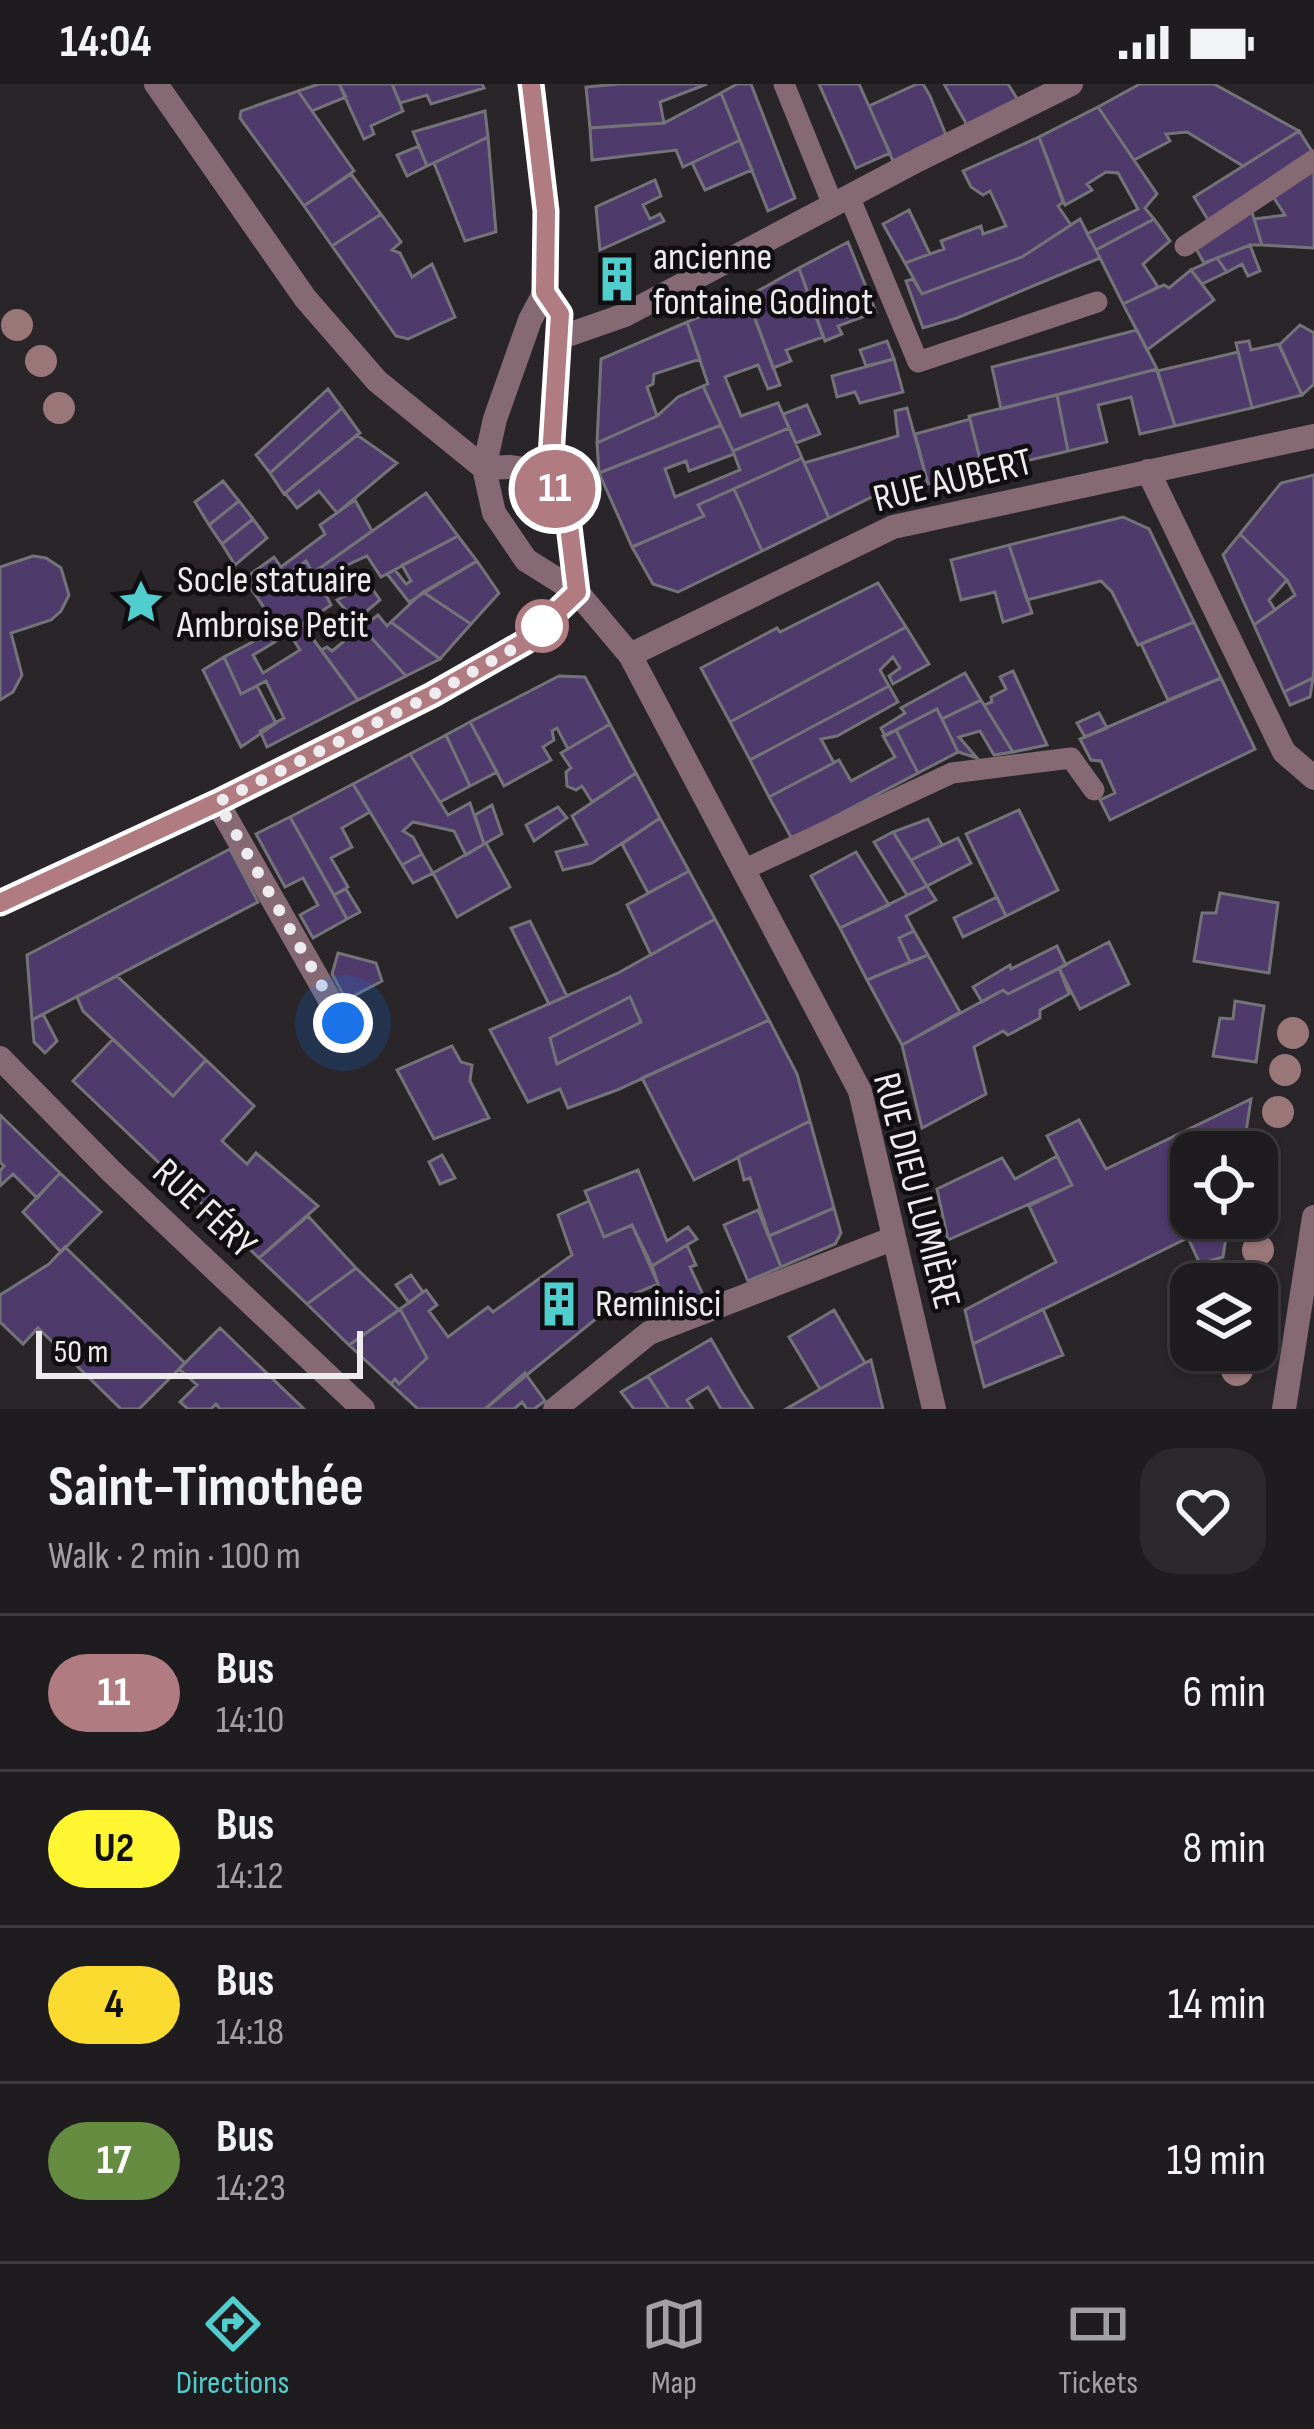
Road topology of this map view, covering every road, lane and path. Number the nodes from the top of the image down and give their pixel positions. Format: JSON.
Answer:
{"nodes":[{"id":1,"x":156,"y":84,"type":"edge"},
{"id":2,"x":532,"y":84,"type":"edge"},
{"id":3,"x":784,"y":84,"type":"edge"},
{"id":4,"x":1071,"y":84,"type":"edge"},
{"id":5,"x":1314,"y":160,"type":"edge"},
{"id":6,"x":841,"y":200,"type":"junction"},
{"id":7,"x":1185,"y":246,"type":"dead end"},
{"id":8,"x":545,"y":292,"type":"junction"},
{"id":9,"x":1097,"y":302,"type":"dead end"},
{"id":10,"x":560,"y":338,"type":"junction"},
{"id":11,"x":1314,"y":436,"type":"edge"},
{"id":12,"x":484,"y":468,"type":"junction"},
{"id":13,"x":1148,"y":471,"type":"junction"},
{"id":14,"x":550,"y":473,"type":"junction"},
{"id":15,"x":577,"y":592,"type":"junction"},
{"id":16,"x":630,"y":655,"type":"junction"},
{"id":17,"x":1314,"y":778,"type":"edge"},
{"id":18,"x":1094,"y":790,"type":"dead end"},
{"id":19,"x":218,"y":802,"type":"junction"},
{"id":20,"x":743,"y":871,"type":"junction"},
{"id":21,"x":0,"y":902,"type":"edge"},
{"id":22,"x":343,"y":1023,"type":"dead end"},
{"id":23,"x":0,"y":1058,"type":"edge"},
{"id":24,"x":1314,"y":1217,"type":"edge"},
{"id":25,"x":892,"y":1239,"type":"junction"},
{"id":26,"x":363,"y":1409,"type":"edge"},
{"id":27,"x":555,"y":1409,"type":"edge"},
{"id":28,"x":934,"y":1409,"type":"edge"},
{"id":29,"x":1284,"y":1409,"type":"edge"}],
"edges":[{"from":1,"to":12,"type":"street"},
{"from":2,"to":8,"type":"street"},
{"from":3,"to":6,"type":"lane"},
{"from":4,"to":6,"type":"street"},
{"from":5,"to":7,"type":"lane"},
{"from":6,"to":9,"type":"lane"},
{"from":6,"to":10,"type":"street"},
{"from":8,"to":10,"type":"street"},
{"from":8,"to":12,"type":"street"},
{"from":10,"to":14,"type":"street"},
{"from":11,"to":13,"type":"street","name":"RUE AUBERT"},
{"from":12,"to":14,"type":"street"},
{"from":12,"to":15,"type":"street","name":"RUE DIEU LUMIÈRE"},
{"from":13,"to":16,"type":"street","name":"RUE AUBERT"},
{"from":13,"to":17,"type":"street"},
{"from":14,"to":15,"type":"street"},
{"from":15,"to":16,"type":"street","name":"RUE DIEU LUMIÈRE"},
{"from":15,"to":19,"type":"street"},
{"from":16,"to":20,"type":"street","name":"RUE DIEU LUMIÈRE"},
{"from":18,"to":20,"type":"lane"},
{"from":19,"to":21,"type":"street"},
{"from":19,"to":22,"type":"street"},
{"from":20,"to":25,"type":"street","name":"RUE DIEU LUMIÈRE"},
{"from":23,"to":26,"type":"street","name":"RUE FÉRY"},
{"from":24,"to":29,"type":"street"},
{"from":25,"to":27,"type":"street"},
{"from":25,"to":28,"type":"street","name":"RUE DIEU LUMIÈRE"}]}
